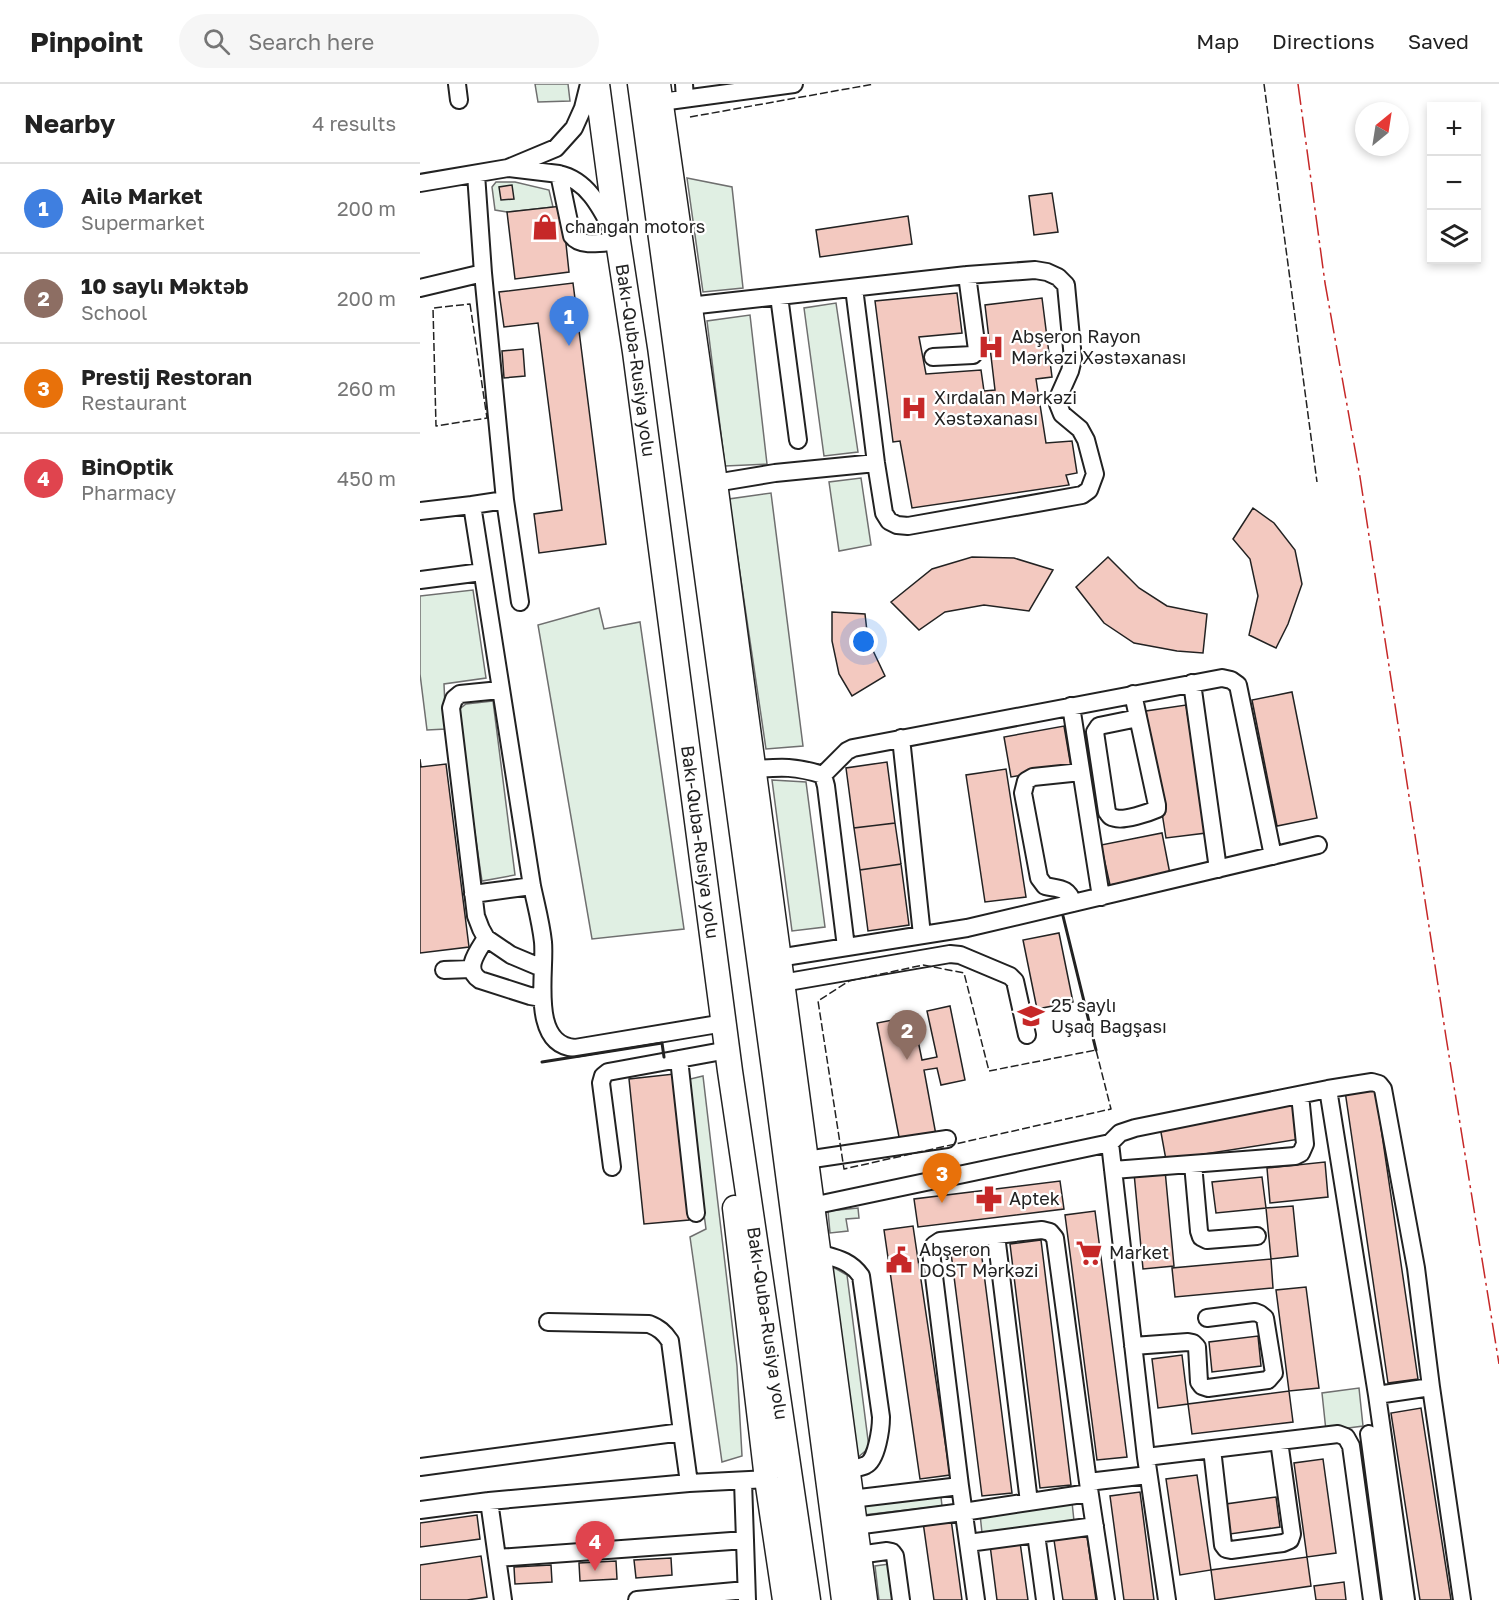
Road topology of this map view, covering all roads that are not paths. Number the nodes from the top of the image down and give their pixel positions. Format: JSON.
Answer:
{"nodes":[{"id":1,"x":589,"y":84,"type":"edge"},
{"id":2,"x":597,"y":84,"type":"edge"},
{"id":3,"x":640,"y":84,"type":"edge"},
{"id":4,"x":794,"y":84,"type":"edge"},
{"id":5,"x":685,"y":92,"type":"edge"},
{"id":6,"x":659,"y":93,"type":"edge"},
{"id":7,"x":508,"y":168,"type":"junction"},
{"id":8,"x":476,"y":174,"type":"junction"},
{"id":9,"x":559,"y":174,"type":"junction"},
{"id":10,"x":420,"y":183,"type":"edge"},
{"id":11,"x":618,"y":241,"type":"junction"},
{"id":12,"x":483,"y":273,"type":"junction"},
{"id":13,"x":967,"y":275,"type":"junction"},
{"id":14,"x":420,"y":288,"type":"edge"},
{"id":15,"x":854,"y":288,"type":"junction"},
{"id":16,"x":779,"y":296,"type":"junction"},
{"id":17,"x":689,"y":306,"type":"junction"},
{"id":18,"x":933,"y":357,"type":"dead end"},
{"id":19,"x":798,"y":440,"type":"dead end"},
{"id":20,"x":876,"y":463,"type":"junction"},
{"id":21,"x":715,"y":483,"type":"junction"},
{"id":22,"x":505,"y":501,"type":"junction"},
{"id":23,"x":472,"y":505,"type":"junction"},
{"id":24,"x":420,"y":511,"type":"edge"},
{"id":25,"x":482,"y":572,"type":"junction"},
{"id":26,"x":420,"y":580,"type":"edge"},
{"id":27,"x":520,"y":602,"type":"dead end"},
{"id":28,"x":1192,"y":683,"type":"junction"},
{"id":29,"x":500,"y":690,"type":"junction"},
{"id":30,"x":1133,"y":694,"type":"junction"},
{"id":31,"x":1071,"y":706,"type":"junction"},
{"id":32,"x":1138,"y":718,"type":"junction"},
{"id":33,"x":901,"y":738,"type":"junction"},
{"id":34,"x":753,"y":769,"type":"junction"},
{"id":35,"x":1081,"y":772,"type":"junction"},
{"id":36,"x":823,"y":775,"type":"junction"},
{"id":37,"x":1318,"y":845,"type":"dead end"},
{"id":38,"x":1273,"y":856,"type":"junction"},
{"id":39,"x":1218,"y":869,"type":"junction"},
{"id":40,"x":532,"y":886,"type":"junction"},
{"id":41,"x":473,"y":894,"type":"junction"},
{"id":42,"x":1101,"y":897,"type":"junction"},
{"id":43,"x":1073,"y":903,"type":"junction"},
{"id":44,"x":922,"y":935,"type":"junction"},
{"id":45,"x":486,"y":938,"type":"junction"},
{"id":46,"x":846,"y":947,"type":"junction"},
{"id":47,"x":778,"y":958,"type":"junction"},
{"id":48,"x":542,"y":968,"type":"junction"},
{"id":49,"x":471,"y":969,"type":"junction"},
{"id":50,"x":444,"y":970,"type":"dead end"},
{"id":51,"x":782,"y":983,"type":"junction"},
{"id":52,"x":542,"y":998,"type":"junction"},
{"id":53,"x":724,"y":1023,"type":"junction"},
{"id":54,"x":1028,"y":1035,"type":"dead end"},
{"id":55,"x":679,"y":1059,"type":"junction"},
{"id":56,"x":729,"y":1060,"type":"junction"},
{"id":57,"x":1328,"y":1089,"type":"junction"},
{"id":58,"x":1300,"y":1095,"type":"junction"},
{"id":59,"x":947,"y":1139,"type":"dead end"},
{"id":60,"x":1110,"y":1143,"type":"junction"},
{"id":61,"x":806,"y":1160,"type":"junction"},
{"id":62,"x":1193,"y":1164,"type":"junction"},
{"id":63,"x":612,"y":1167,"type":"dead end"},
{"id":64,"x":1113,"y":1170,"type":"junction"},
{"id":65,"x":812,"y":1206,"type":"junction"},
{"id":66,"x":696,"y":1213,"type":"dead end"},
{"id":67,"x":996,"y":1235,"type":"junction"},
{"id":68,"x":1257,"y":1236,"type":"dead end"},
{"id":69,"x":818,"y":1253,"type":"junction"},
{"id":70,"x":1207,"y":1318,"type":"dead end"},
{"id":71,"x":548,"y":1322,"type":"dead end"},
{"id":72,"x":1133,"y":1346,"type":"junction"},
{"id":73,"x":1431,"y":1388,"type":"junction"},
{"id":74,"x":1377,"y":1395,"type":"junction"},
{"id":75,"x":682,"y":1432,"type":"junction"},
{"id":76,"x":1369,"y":1434,"type":"dead end"},
{"id":77,"x":1279,"y":1441,"type":"junction"},
{"id":78,"x":1212,"y":1449,"type":"junction"},
{"id":79,"x":1146,"y":1457,"type":"junction"},
{"id":80,"x":420,"y":1467,"type":"edge"},
{"id":81,"x":847,"y":1470,"type":"junction"},
{"id":82,"x":1148,"y":1475,"type":"junction"},
{"id":83,"x":767,"y":1479,"type":"junction"},
{"id":84,"x":743,"y":1481,"type":"junction"},
{"id":85,"x":689,"y":1483,"type":"junction"},
{"id":86,"x":960,"y":1486,"type":"junction"},
{"id":87,"x":1088,"y":1488,"type":"junction"},
{"id":88,"x":851,"y":1500,"type":"junction"},
{"id":89,"x":489,"y":1501,"type":"junction"},
{"id":90,"x":1029,"y":1502,"type":"junction"},
{"id":91,"x":420,"y":1510,"type":"edge"},
{"id":92,"x":963,"y":1512,"type":"junction"},
{"id":93,"x":855,"y":1526,"type":"junction"},
{"id":94,"x":1095,"y":1526,"type":"junction"},
{"id":95,"x":1036,"y":1534,"type":"junction"},
{"id":96,"x":745,"y":1540,"type":"junction"},
{"id":97,"x":968,"y":1543,"type":"junction"},
{"id":98,"x":858,"y":1555,"type":"junction"},
{"id":99,"x":497,"y":1558,"type":"junction"},
{"id":100,"x":747,"y":1595,"type":"edge"},
{"id":101,"x":503,"y":1600,"type":"edge"},
{"id":102,"x":637,"y":1600,"type":"edge"},
{"id":103,"x":784,"y":1600,"type":"edge"},
{"id":104,"x":808,"y":1600,"type":"edge"},
{"id":105,"x":844,"y":1600,"type":"edge"},
{"id":106,"x":865,"y":1600,"type":"edge"},
{"id":107,"x":901,"y":1600,"type":"edge"},
{"id":108,"x":976,"y":1600,"type":"edge"},
{"id":109,"x":1044,"y":1600,"type":"edge"},
{"id":110,"x":1107,"y":1600,"type":"edge"},
{"id":111,"x":1167,"y":1600,"type":"edge"},
{"id":112,"x":1372,"y":1600,"type":"edge"},
{"id":113,"x":1391,"y":1600,"type":"edge"},
{"id":114,"x":1406,"y":1600,"type":"edge"},
{"id":115,"x":1462,"y":1600,"type":"edge"}],
"edges":[{"from":1,"to":7,"type":"street"},
{"from":2,"to":11,"type":"highway","name":"Bakı-Quba-Rusiya yolu"},
{"from":3,"to":105,"type":"highway"},
{"from":4,"to":5,"type":"street"},
{"from":5,"to":6,"type":"street"},
{"from":6,"to":17,"type":"highway"},
{"from":7,"to":8,"type":"street"},
{"from":7,"to":9,"type":"street"},
{"from":8,"to":10,"type":"street"},
{"from":8,"to":12,"type":"street"},
{"from":9,"to":11,"type":"street"},
{"from":9,"to":11,"type":"street"},
{"from":11,"to":53,"type":"highway","name":"Bakı-Quba-Rusiya yolu"},
{"from":12,"to":14,"type":"street"},
{"from":12,"to":22,"type":"street"},
{"from":13,"to":15,"type":"street"},
{"from":13,"to":18,"type":"street"},
{"from":13,"to":20,"type":"street"},
{"from":15,"to":16,"type":"street"},
{"from":15,"to":20,"type":"street"},
{"from":16,"to":17,"type":"street"},
{"from":16,"to":19,"type":"street"},
{"from":17,"to":21,"type":"highway"},
{"from":20,"to":21,"type":"street"},
{"from":21,"to":34,"type":"highway"},
{"from":22,"to":23,"type":"street"},
{"from":22,"to":27,"type":"street"},
{"from":23,"to":24,"type":"street"},
{"from":23,"to":25,"type":"street"},
{"from":25,"to":26,"type":"street"},
{"from":25,"to":29,"type":"street"},
{"from":28,"to":30,"type":"street"},
{"from":28,"to":38,"type":"street"},
{"from":28,"to":39,"type":"street"},
{"from":29,"to":40,"type":"street"},
{"from":29,"to":41,"type":"street"},
{"from":30,"to":31,"type":"street"},
{"from":30,"to":32,"type":"street"},
{"from":31,"to":33,"type":"street"},
{"from":31,"to":35,"type":"street"},
{"from":32,"to":32,"type":"street"},
{"from":33,"to":36,"type":"street"},
{"from":33,"to":44,"type":"street"},
{"from":34,"to":36,"type":"street"},
{"from":34,"to":47,"type":"highway"},
{"from":35,"to":42,"type":"street"},
{"from":35,"to":43,"type":"street"},
{"from":36,"to":46,"type":"street"},
{"from":37,"to":38,"type":"street"},
{"from":38,"to":39,"type":"street"},
{"from":39,"to":42,"type":"street"},
{"from":40,"to":41,"type":"street"},
{"from":40,"to":48,"type":"street"},
{"from":41,"to":45,"type":"street"},
{"from":42,"to":43,"type":"street"},
{"from":43,"to":44,"type":"street"},
{"from":44,"to":46,"type":"street"},
{"from":45,"to":48,"type":"street"},
{"from":45,"to":49,"type":"street"},
{"from":46,"to":47,"type":"street"},
{"from":47,"to":51,"type":"highway"},
{"from":48,"to":52,"type":"street"},
{"from":49,"to":50,"type":"street"},
{"from":49,"to":52,"type":"street"},
{"from":51,"to":54,"type":"street"},
{"from":51,"to":61,"type":"highway"},
{"from":52,"to":53,"type":"street"},
{"from":53,"to":56,"type":"highway","name":"Bakı-Quba-Rusiya yolu"},
{"from":55,"to":56,"type":"street"},
{"from":55,"to":63,"type":"street"},
{"from":55,"to":66,"type":"street"},
{"from":56,"to":83,"type":"highway"},
{"from":56,"to":104,"type":"highway","name":"Bakı-Quba-Rusiya yolu"},
{"from":57,"to":58,"type":"street"},
{"from":57,"to":73,"type":"street"},
{"from":57,"to":74,"type":"street"},
{"from":58,"to":60,"type":"street"},
{"from":58,"to":62,"type":"street"},
{"from":59,"to":61,"type":"street"},
{"from":60,"to":64,"type":"street"},
{"from":60,"to":65,"type":"street"},
{"from":61,"to":65,"type":"highway"},
{"from":62,"to":64,"type":"street"},
{"from":62,"to":68,"type":"street"},
{"from":64,"to":72,"type":"street"},
{"from":65,"to":69,"type":"highway"},
{"from":67,"to":86,"type":"street"},
{"from":67,"to":87,"type":"street"},
{"from":67,"to":90,"type":"street"},
{"from":69,"to":81,"type":"highway"},
{"from":69,"to":81,"type":"street"},
{"from":70,"to":72,"type":"street"},
{"from":71,"to":75,"type":"street"},
{"from":72,"to":79,"type":"street"},
{"from":73,"to":74,"type":"street"},
{"from":73,"to":115,"type":"street"},
{"from":74,"to":114,"type":"street"},
{"from":75,"to":80,"type":"street"},
{"from":75,"to":85,"type":"street"},
{"from":76,"to":113,"type":"street"},
{"from":77,"to":78,"type":"street"},
{"from":77,"to":78,"type":"street"},
{"from":77,"to":112,"type":"street"},
{"from":78,"to":79,"type":"street"},
{"from":79,"to":82,"type":"street"},
{"from":81,"to":88,"type":"highway"},
{"from":82,"to":87,"type":"street"},
{"from":82,"to":111,"type":"street"},
{"from":83,"to":84,"type":"street"},
{"from":83,"to":103,"type":"highway"},
{"from":84,"to":85,"type":"street"},
{"from":84,"to":96,"type":"street"},
{"from":85,"to":89,"type":"street"},
{"from":86,"to":88,"type":"street"},
{"from":86,"to":92,"type":"street"},
{"from":87,"to":90,"type":"street"},
{"from":87,"to":94,"type":"street"},
{"from":88,"to":93,"type":"highway"},
{"from":89,"to":91,"type":"street"},
{"from":89,"to":99,"type":"street"},
{"from":90,"to":92,"type":"street"},
{"from":92,"to":93,"type":"street"},
{"from":92,"to":97,"type":"street"},
{"from":93,"to":98,"type":"highway"},
{"from":94,"to":95,"type":"street"},
{"from":94,"to":110,"type":"street"},
{"from":95,"to":97,"type":"street"},
{"from":95,"to":109,"type":"street"},
{"from":96,"to":99,"type":"street"},
{"from":96,"to":100,"type":"street"},
{"from":97,"to":108,"type":"street"},
{"from":98,"to":106,"type":"highway"},
{"from":98,"to":107,"type":"street"},
{"from":99,"to":101,"type":"street"},
{"from":100,"to":102,"type":"street"}]}
